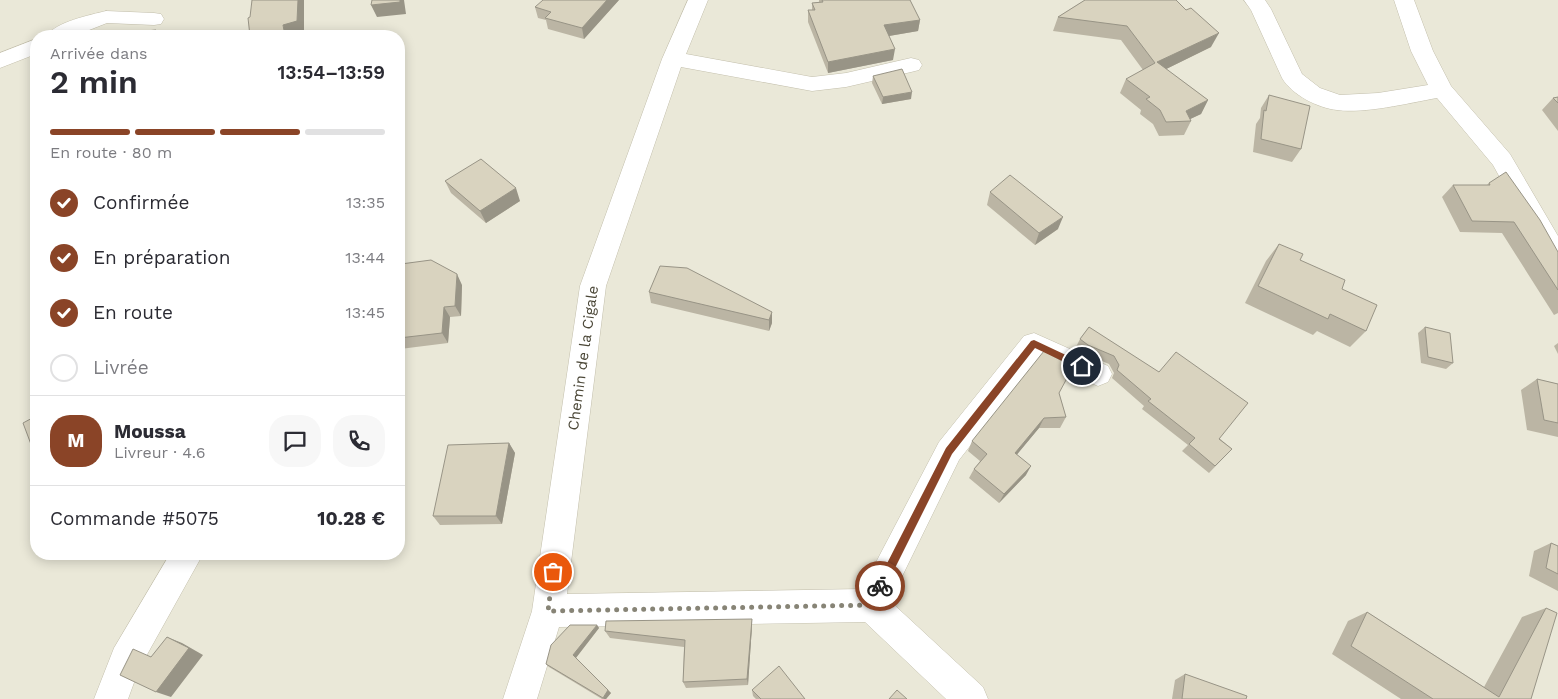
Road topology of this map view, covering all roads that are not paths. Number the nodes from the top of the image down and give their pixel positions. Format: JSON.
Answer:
{"nodes":[{"id":1,"x":698,"y":0,"type":"edge"},
{"id":2,"x":1254,"y":0,"type":"edge"},
{"id":3,"x":1404,"y":0,"type":"edge"},
{"id":4,"x":154,"y":19,"type":"dead end"},
{"id":5,"x":70,"y":30,"type":"edge"},
{"id":6,"x":30,"y":48,"type":"edge"},
{"id":7,"x":673,"y":59,"type":"junction"},
{"id":8,"x":0,"y":61,"type":"edge"},
{"id":9,"x":911,"y":65,"type":"dead end"},
{"id":10,"x":1442,"y":90,"type":"junction"},
{"id":11,"x":1558,"y":259,"type":"edge"},
{"id":12,"x":1098,"y":374,"type":"dead end"},
{"id":13,"x":184,"y":560,"type":"edge"},
{"id":14,"x":871,"y":605,"type":"junction"},
{"id":15,"x":548,"y":611,"type":"junction"},
{"id":16,"x":111,"y":699,"type":"edge"},
{"id":17,"x":520,"y":699,"type":"edge"},
{"id":18,"x":971,"y":699,"type":"edge"}],
"edges":[{"from":1,"to":7,"type":"street","name":"Chemin de la Cigale"},
{"from":2,"to":10,"type":"street"},
{"from":3,"to":10,"type":"street"},
{"from":4,"to":5,"type":"street"},
{"from":6,"to":8,"type":"street"},
{"from":7,"to":9,"type":"street"},
{"from":7,"to":15,"type":"street","name":"Chemin de la Cigale"},
{"from":10,"to":11,"type":"street"},
{"from":12,"to":14,"type":"street"},
{"from":13,"to":16,"type":"street"},
{"from":14,"to":15,"type":"street"},
{"from":14,"to":18,"type":"street"},
{"from":15,"to":17,"type":"street","name":"Chemin de la Cigale"}]}
